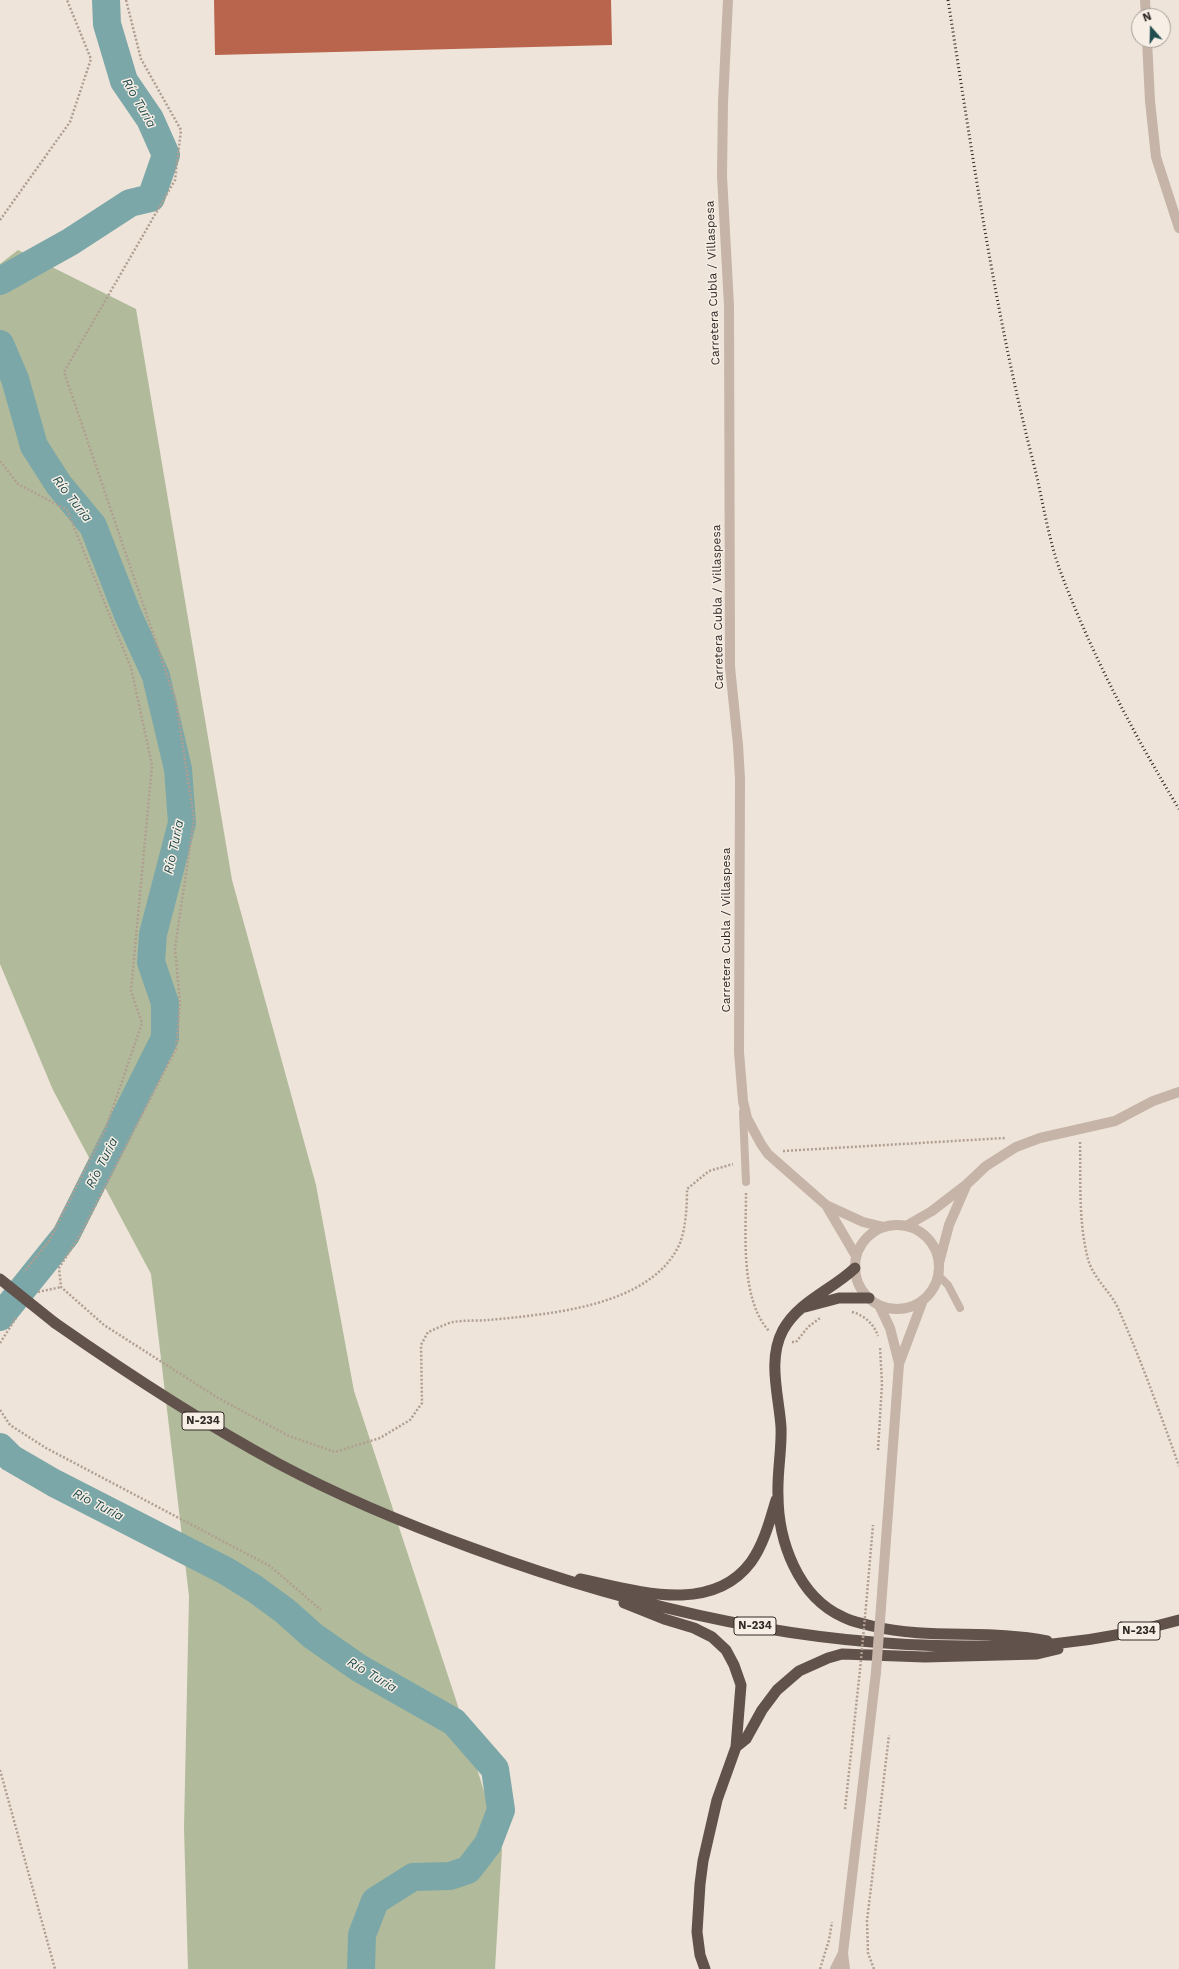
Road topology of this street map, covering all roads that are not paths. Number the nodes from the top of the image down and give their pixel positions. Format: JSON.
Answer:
{"nodes":[{"id":1,"x":728,"y":0,"type":"edge"},
{"id":2,"x":1147,"y":48,"type":"edge"},
{"id":3,"x":1177,"y":216,"type":"edge"},
{"id":4,"x":1179,"y":228,"type":"edge"},
{"id":5,"x":1179,"y":1092,"type":"edge"},
{"id":6,"x":743,"y":1101,"type":"junction"},
{"id":7,"x":746,"y":1182,"type":"road end"},
{"id":8,"x":967,"y":1184,"type":"junction"},
{"id":9,"x":826,"y":1205,"type":"junction"},
{"id":10,"x":906,"y":1226,"type":"junction"},
{"id":11,"x":884,"y":1227,"type":"junction"},
{"id":12,"x":856,"y":1256,"type":"junction"},
{"id":13,"x":939,"y":1263,"type":"junction"},
{"id":14,"x":855,"y":1268,"type":"junction"},
{"id":15,"x":938,"y":1275,"type":"junction"},
{"id":16,"x":0,"y":1279,"type":"edge"},
{"id":17,"x":869,"y":1298,"type":"junction"},
{"id":18,"x":923,"y":1300,"type":"junction"},
{"id":19,"x":879,"y":1305,"type":"junction"},
{"id":20,"x":803,"y":1308,"type":"junction"},
{"id":21,"x":960,"y":1308,"type":"dead end"},
{"id":22,"x":899,"y":1364,"type":"junction"},
{"id":23,"x":778,"y":1495,"type":"junction"},
{"id":24,"x":522,"y":1567,"type":"junction"},
{"id":25,"x":588,"y":1588,"type":"junction"},
{"id":26,"x":1179,"y":1620,"type":"edge"},
{"id":27,"x":1098,"y":1638,"type":"junction"},
{"id":28,"x":1060,"y":1643,"type":"junction"},
{"id":29,"x":736,"y":1748,"type":"junction"},
{"id":30,"x":843,"y":1953,"type":"junction"},
{"id":31,"x":700,"y":1955,"type":"junction"},
{"id":32,"x":698,"y":1969,"type":"edge"},
{"id":33,"x":705,"y":1969,"type":"edge"},
{"id":34,"x":835,"y":1969,"type":"edge"},
{"id":35,"x":845,"y":1969,"type":"edge"}],
"edges":[{"from":1,"to":6,"type":"street","name":"Carretera Cubla / Villaspesa"},
{"from":2,"to":3,"type":"street"},
{"from":3,"to":4,"type":"street"},
{"from":5,"to":8,"type":"street"},
{"from":6,"to":7,"type":"lane"},
{"from":6,"to":9,"type":"street","name":"Carretera Cubla / Villaspesa"},
{"from":8,"to":10,"type":"street"},
{"from":8,"to":13,"type":"street"},
{"from":9,"to":11,"type":"street","name":"Carretera Cubla / Villaspesa"},
{"from":9,"to":12,"type":"street","name":"Carretera Cubla / Villaspesa"},
{"from":10,"to":11,"type":"street"},
{"from":10,"to":13,"type":"street"},
{"from":11,"to":12,"type":"street"},
{"from":12,"to":14,"type":"street"},
{"from":13,"to":15,"type":"street"},
{"from":14,"to":17,"type":"street"},
{"from":14,"to":20,"type":"highway"},
{"from":15,"to":18,"type":"street"},
{"from":15,"to":21,"type":"lane"},
{"from":16,"to":24,"type":"highway","number":"N-234","bridge":true},
{"from":17,"to":19,"type":"street"},
{"from":17,"to":20,"type":"highway"},
{"from":18,"to":19,"type":"street"},
{"from":18,"to":22,"type":"street"},
{"from":19,"to":22,"type":"street"},
{"from":20,"to":23,"type":"highway"},
{"from":22,"to":30,"type":"street","bridge":true},
{"from":23,"to":24,"type":"highway"},
{"from":23,"to":28,"type":"highway"},
{"from":24,"to":25,"type":"highway","number":"N-234"},
{"from":25,"to":28,"type":"highway","number":"N-234"},
{"from":25,"to":29,"type":"highway"},
{"from":26,"to":27,"type":"highway","number":"N-234"},
{"from":27,"to":28,"type":"highway","number":"N-234"},
{"from":27,"to":29,"type":"highway"},
{"from":29,"to":31,"type":"highway"},
{"from":30,"to":34,"type":"street"},
{"from":30,"to":35,"type":"street"},
{"from":31,"to":32,"type":"lane"},
{"from":31,"to":33,"type":"highway"}]}
